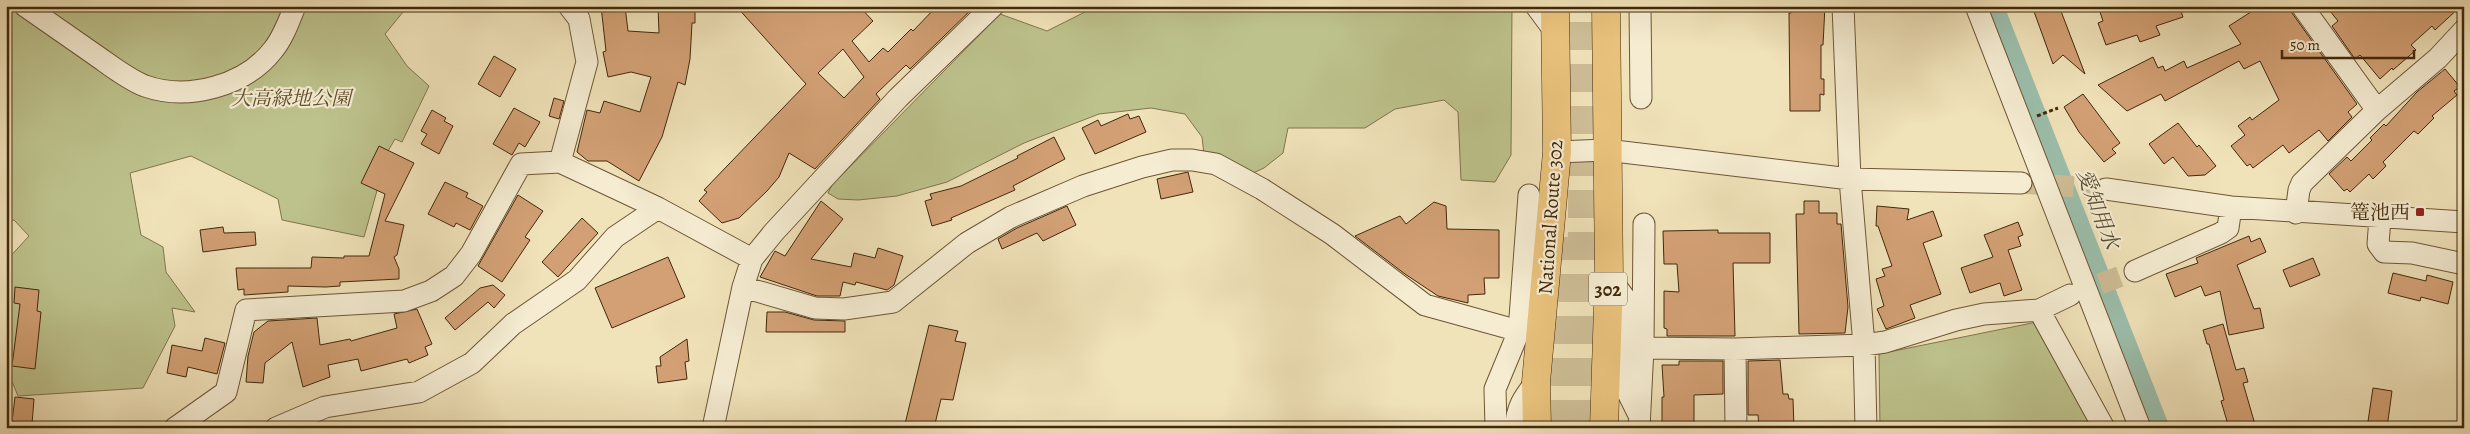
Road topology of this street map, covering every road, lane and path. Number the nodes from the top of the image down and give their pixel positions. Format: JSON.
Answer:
{"nodes":[{"id":1,"x":25,"y":6,"type":"edge"},
{"id":2,"x":295,"y":6,"type":"edge"},
{"id":3,"x":570,"y":6,"type":"edge"},
{"id":4,"x":993,"y":6,"type":"edge"},
{"id":5,"x":1536,"y":6,"type":"edge"},
{"id":6,"x":1606,"y":6,"type":"edge"},
{"id":7,"x":1640,"y":6,"type":"edge"},
{"id":8,"x":1843,"y":6,"type":"edge"},
{"id":9,"x":1976,"y":6,"type":"edge"},
{"id":10,"x":2302,"y":6,"type":"edge"},
{"id":11,"x":1556,"y":19,"type":"edge"},
{"id":12,"x":2464,"y":30,"type":"edge"},
{"id":13,"x":1641,"y":98,"type":"dead end"},
{"id":14,"x":2376,"y":110,"type":"junction"},
{"id":15,"x":1606,"y":150,"type":"junction"},
{"id":16,"x":1556,"y":152,"type":"junction"},
{"id":17,"x":560,"y":162,"type":"junction"},
{"id":18,"x":1850,"y":179,"type":"junction"},
{"id":19,"x":2022,"y":183,"type":"tunnel mouth"},
{"id":20,"x":2106,"y":189,"type":"tunnel mouth"},
{"id":21,"x":1529,"y":194,"type":"dead end"},
{"id":22,"x":2231,"y":207,"type":"junction"},
{"id":23,"x":658,"y":208,"type":"junction"},
{"id":24,"x":2296,"y":213,"type":"junction"},
{"id":25,"x":2380,"y":218,"type":"junction"},
{"id":26,"x":2464,"y":222,"type":"edge"},
{"id":27,"x":1644,"y":224,"type":"dead end"},
{"id":28,"x":752,"y":259,"type":"junction"},
{"id":29,"x":2464,"y":264,"type":"edge"},
{"id":30,"x":2135,"y":271,"type":"tunnel mouth"},
{"id":31,"x":1609,"y":277,"type":"junction"},
{"id":32,"x":743,"y":287,"type":"junction"},
{"id":33,"x":2070,"y":295,"type":"tunnel mouth"},
{"id":34,"x":2039,"y":310,"type":"junction"},
{"id":35,"x":1519,"y":331,"type":"junction"},
{"id":36,"x":1864,"y":345,"type":"junction"},
{"id":37,"x":1643,"y":348,"type":"junction"},
{"id":38,"x":1735,"y":349,"type":"junction"},
{"id":39,"x":1536,"y":382,"type":"junction"},
{"id":40,"x":1639,"y":421,"type":"edge"},
{"id":41,"x":175,"y":428,"type":"edge"},
{"id":42,"x":276,"y":428,"type":"edge"},
{"id":43,"x":713,"y":428,"type":"edge"},
{"id":44,"x":1496,"y":428,"type":"edge"},
{"id":45,"x":1516,"y":428,"type":"edge"},
{"id":46,"x":1537,"y":428,"type":"edge"},
{"id":47,"x":1604,"y":428,"type":"edge"},
{"id":48,"x":1736,"y":428,"type":"edge"},
{"id":49,"x":1866,"y":428,"type":"edge"},
{"id":50,"x":2104,"y":428,"type":"edge"},
{"id":51,"x":2140,"y":428,"type":"edge"}],
"edges":[{"from":1,"to":2,"type":"street"},
{"from":3,"to":17,"type":"street"},
{"from":4,"to":28,"type":"street"},
{"from":5,"to":11,"type":"street"},
{"from":6,"to":15,"type":"highway","number":"302"},
{"from":7,"to":13,"type":"street"},
{"from":8,"to":18,"type":"street"},
{"from":9,"to":51,"type":"street"},
{"from":10,"to":14,"type":"street"},
{"from":11,"to":16,"type":"highway","name":"National Route 302"},
{"from":12,"to":14,"type":"street"},
{"from":14,"to":24,"type":"street"},
{"from":15,"to":16,"type":"street"},
{"from":15,"to":18,"type":"street"},
{"from":15,"to":31,"type":"highway","number":"302"},
{"from":16,"to":39,"type":"highway","name":"National Route 302"},
{"from":17,"to":23,"type":"street"},
{"from":17,"to":41,"type":"street"},
{"from":18,"to":19,"type":"street"},
{"from":18,"to":36,"type":"street"},
{"from":20,"to":22,"type":"street"},
{"from":21,"to":35,"type":"street"},
{"from":22,"to":24,"type":"street"},
{"from":22,"to":30,"type":"street"},
{"from":23,"to":28,"type":"street"},
{"from":23,"to":42,"type":"street"},
{"from":24,"to":25,"type":"street"},
{"from":25,"to":26,"type":"street"},
{"from":25,"to":29,"type":"street"},
{"from":27,"to":37,"type":"street"},
{"from":28,"to":32,"type":"street"},
{"from":31,"to":40,"type":"street"},
{"from":31,"to":47,"type":"highway","number":"302"},
{"from":32,"to":35,"type":"street"},
{"from":32,"to":43,"type":"street"},
{"from":33,"to":34,"type":"street"},
{"from":34,"to":36,"type":"street"},
{"from":34,"to":50,"type":"street"},
{"from":35,"to":44,"type":"street"},
{"from":36,"to":38,"type":"street"},
{"from":36,"to":49,"type":"street"},
{"from":37,"to":38,"type":"street"},
{"from":37,"to":40,"type":"street"},
{"from":38,"to":48,"type":"street"},
{"from":39,"to":45,"type":"street"},
{"from":39,"to":46,"type":"highway","name":"National Route 302"}]}
